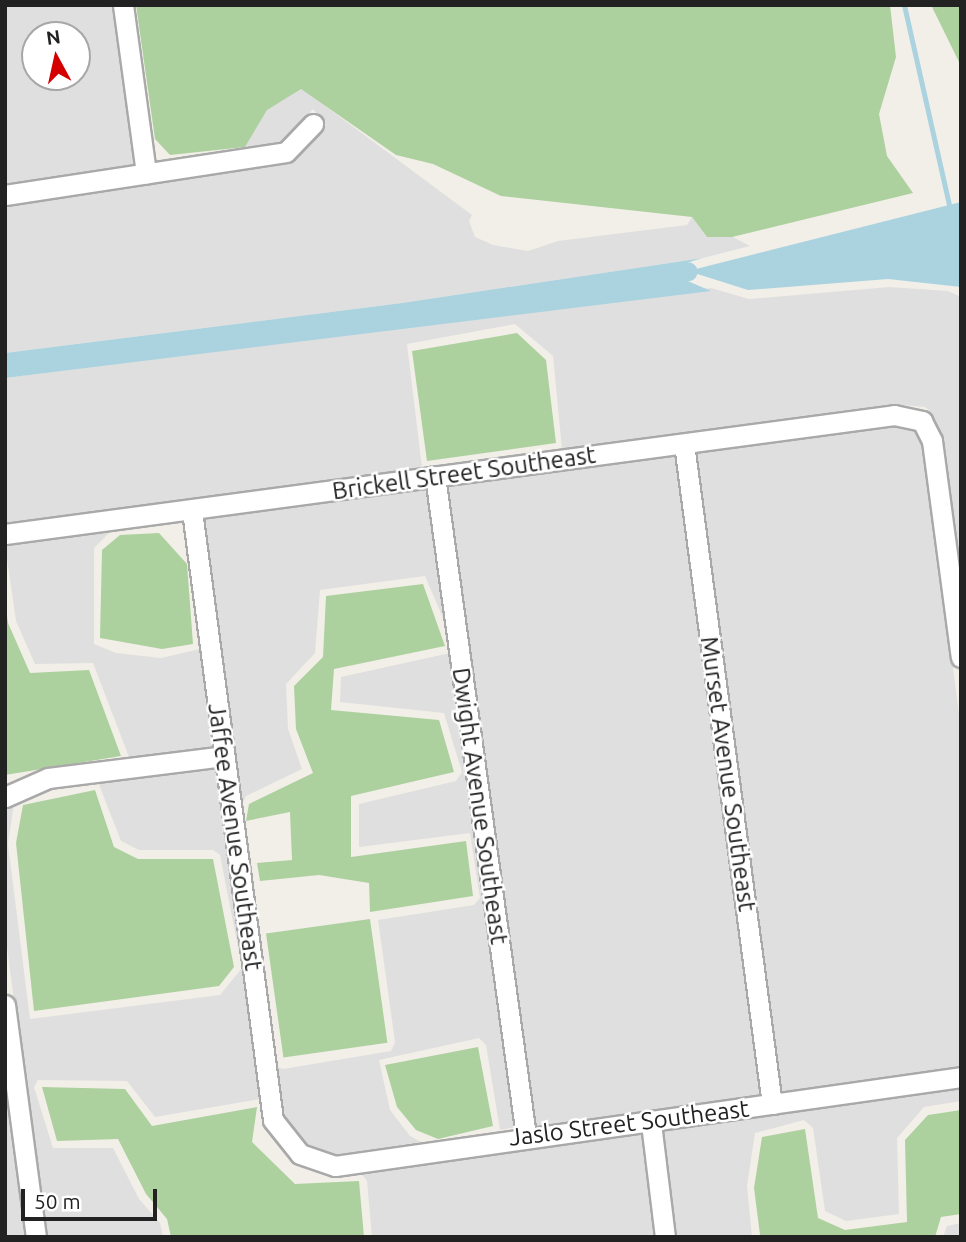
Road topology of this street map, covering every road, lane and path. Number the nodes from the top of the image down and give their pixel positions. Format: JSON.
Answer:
{"nodes":[{"id":1,"x":123,"y":5,"type":"edge"},
{"id":2,"x":313,"y":124,"type":"dead end"},
{"id":3,"x":146,"y":173,"type":"junction"},
{"id":4,"x":5,"y":195,"type":"edge"},
{"id":5,"x":684,"y":443,"type":"junction"},
{"id":6,"x":435,"y":477,"type":"junction"},
{"id":7,"x":192,"y":511,"type":"junction"},
{"id":8,"x":5,"y":534,"type":"edge"},
{"id":9,"x":961,"y":657,"type":"edge"},
{"id":10,"x":224,"y":756,"type":"junction"},
{"id":11,"x":5,"y":797,"type":"edge"},
{"id":12,"x":5,"y":1004,"type":"edge"},
{"id":13,"x":961,"y":1077,"type":"edge"},
{"id":14,"x":772,"y":1104,"type":"junction"},
{"id":15,"x":651,"y":1123,"type":"junction"},
{"id":16,"x":526,"y":1136,"type":"junction"},
{"id":17,"x":300,"y":1154,"type":"joint"},
{"id":18,"x":36,"y":1237,"type":"edge"},
{"id":19,"x":665,"y":1237,"type":"edge"}],
"edges":[{"from":1,"to":3,"type":"street"},
{"from":2,"to":3,"type":"street"},
{"from":3,"to":4,"type":"street"},
{"from":5,"to":6,"type":"street","name":"Brickell Street Southeast"},
{"from":5,"to":9,"type":"street","name":"Brickell Street Southeast"},
{"from":5,"to":14,"type":"street","name":"Murset Avenue Southeast"},
{"from":6,"to":7,"type":"street","name":"Brickell Street Southeast"},
{"from":6,"to":16,"type":"street","name":"Dwight Avenue Southeast"},
{"from":7,"to":8,"type":"street","name":"Brickell Street Southeast"},
{"from":7,"to":10,"type":"street","name":"Jaffee Avenue Southeast"},
{"from":10,"to":11,"type":"street"},
{"from":10,"to":17,"type":"street","name":"Jaffee Avenue Southeast"},
{"from":12,"to":18,"type":"street"},
{"from":13,"to":14,"type":"street","name":"Jaslo Street Southeast"},
{"from":14,"to":15,"type":"street","name":"Jaslo Street Southeast"},
{"from":15,"to":16,"type":"street","name":"Jaslo Street Southeast"},
{"from":15,"to":19,"type":"street"},
{"from":16,"to":17,"type":"street","name":"Jaslo Street Southeast"}]}
